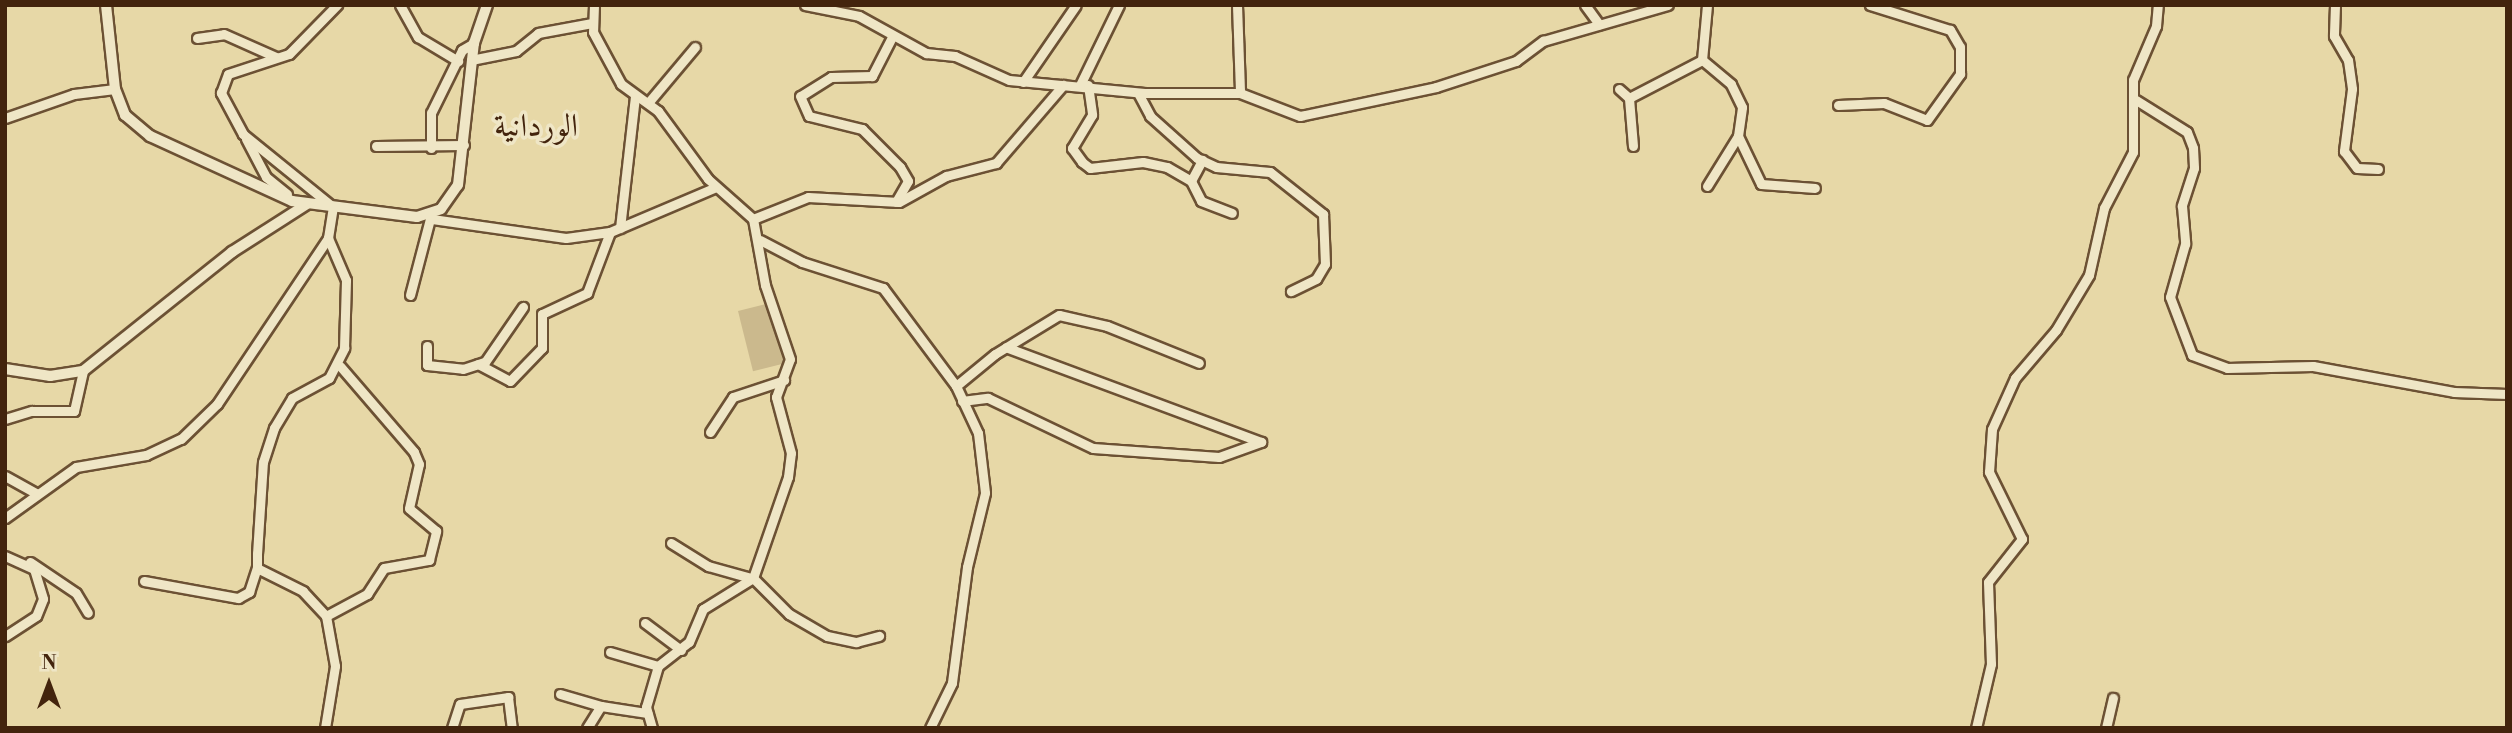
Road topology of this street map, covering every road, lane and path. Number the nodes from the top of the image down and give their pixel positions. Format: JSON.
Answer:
{"nodes":[{"id":1,"x":106,"y":5,"type":"edge"},
{"id":2,"x":337,"y":5,"type":"edge"},
{"id":3,"x":400,"y":5,"type":"edge"},
{"id":4,"x":487,"y":5,"type":"edge"},
{"id":5,"x":594,"y":5,"type":"edge"},
{"id":6,"x":805,"y":5,"type":"edge"},
{"id":7,"x":1076,"y":5,"type":"edge"},
{"id":8,"x":1118,"y":5,"type":"edge"},
{"id":9,"x":1237,"y":5,"type":"edge"},
{"id":10,"x":1585,"y":5,"type":"edge"},
{"id":11,"x":1668,"y":5,"type":"edge"},
{"id":12,"x":1707,"y":5,"type":"edge"},
{"id":13,"x":1870,"y":5,"type":"edge"},
{"id":14,"x":2158,"y":5,"type":"edge"},
{"id":15,"x":2335,"y":5,"type":"edge"},
{"id":16,"x":592,"y":23,"type":"junction"},
{"id":17,"x":1599,"y":24,"type":"junction"},
{"id":18,"x":892,"y":37,"type":"junction"},
{"id":19,"x":197,"y":38,"type":"dead end"},
{"id":20,"x":474,"y":43,"type":"junction"},
{"id":21,"x":695,"y":47,"type":"dead end"},
{"id":22,"x":276,"y":57,"type":"junction"},
{"id":23,"x":471,"y":60,"type":"junction"},
{"id":24,"x":1702,"y":60,"type":"junction"},
{"id":25,"x":457,"y":61,"type":"junction"},
{"id":26,"x":1023,"y":82,"type":"junction"},
{"id":27,"x":1063,"y":85,"type":"junction"},
{"id":28,"x":1084,"y":85,"type":"junction"},
{"id":29,"x":115,"y":89,"type":"junction"},
{"id":30,"x":1619,"y":89,"type":"dead end"},
{"id":31,"x":1138,"y":93,"type":"junction"},
{"id":32,"x":1240,"y":93,"type":"junction"},
{"id":33,"x":635,"y":97,"type":"junction"},
{"id":34,"x":1629,"y":98,"type":"junction"},
{"id":35,"x":2136,"y":100,"type":"junction"},
{"id":36,"x":648,"y":103,"type":"junction"},
{"id":37,"x":1838,"y":105,"type":"dead end"},
{"id":38,"x":5,"y":118,"type":"edge"},
{"id":39,"x":243,"y":134,"type":"junction"},
{"id":40,"x":1738,"y":136,"type":"junction"},
{"id":41,"x":464,"y":145,"type":"junction"},
{"id":42,"x":376,"y":146,"type":"dead end"},
{"id":43,"x":1633,"y":146,"type":"dead end"},
{"id":44,"x":431,"y":148,"type":"junction"},
{"id":45,"x":1202,"y":160,"type":"junction"},
{"id":46,"x":2378,"y":169,"type":"dead end"},
{"id":47,"x":1191,"y":181,"type":"junction"},
{"id":48,"x":1707,"y":186,"type":"dead end"},
{"id":49,"x":716,"y":187,"type":"junction"},
{"id":50,"x":1815,"y":187,"type":"dead end"},
{"id":51,"x":896,"y":202,"type":"junction"},
{"id":52,"x":307,"y":204,"type":"junction"},
{"id":53,"x":333,"y":207,"type":"junction"},
{"id":54,"x":1232,"y":213,"type":"dead end"},
{"id":55,"x":432,"y":217,"type":"junction"},
{"id":56,"x":753,"y":219,"type":"junction"},
{"id":57,"x":620,"y":228,"type":"junction"},
{"id":58,"x":610,"y":232,"type":"junction"},
{"id":59,"x":328,"y":238,"type":"junction"},
{"id":60,"x":760,"y":240,"type":"junction"},
{"id":61,"x":1291,"y":291,"type":"dead end"},
{"id":62,"x":410,"y":295,"type":"dead end"},
{"id":63,"x":523,"y":307,"type":"dead end"},
{"id":64,"x":427,"y":346,"type":"dead end"},
{"id":65,"x":1006,"y":347,"type":"junction"},
{"id":66,"x":1199,"y":363,"type":"dead end"},
{"id":67,"x":478,"y":364,"type":"junction"},
{"id":68,"x":340,"y":366,"type":"junction"},
{"id":69,"x":5,"y":369,"type":"edge"},
{"id":70,"x":83,"y":371,"type":"junction"},
{"id":71,"x":785,"y":380,"type":"junction"},
{"id":72,"x":956,"y":386,"type":"junction"},
{"id":73,"x":2507,"y":394,"type":"edge"},
{"id":74,"x":962,"y":401,"type":"junction"},
{"id":75,"x":5,"y":419,"type":"edge"},
{"id":76,"x":710,"y":432,"type":"dead end"},
{"id":77,"x":5,"y":476,"type":"edge"},
{"id":78,"x":36,"y":494,"type":"junction"},
{"id":79,"x":5,"y":519,"type":"edge"},
{"id":80,"x":671,"y":543,"type":"dead end"},
{"id":81,"x":6,"y":556,"type":"edge"},
{"id":82,"x":257,"y":568,"type":"junction"},
{"id":83,"x":753,"y":578,"type":"junction"},
{"id":84,"x":144,"y":581,"type":"dead end"},
{"id":85,"x":88,"y":613,"type":"dead end"},
{"id":86,"x":326,"y":616,"type":"junction"},
{"id":87,"x":645,"y":623,"type":"dead end"},
{"id":88,"x":5,"y":636,"type":"edge"},
{"id":89,"x":880,"y":636,"type":"dead end"},
{"id":90,"x":681,"y":650,"type":"junction"},
{"id":91,"x":610,"y":652,"type":"dead end"},
{"id":92,"x":658,"y":666,"type":"junction"},
{"id":93,"x":559,"y":694,"type":"dead end"},
{"id":94,"x":2113,"y":698,"type":"dead end"},
{"id":95,"x":601,"y":706,"type":"junction"},
{"id":96,"x":647,"y":713,"type":"junction"},
{"id":97,"x":325,"y":728,"type":"edge"},
{"id":98,"x":452,"y":728,"type":"edge"},
{"id":99,"x":512,"y":728,"type":"edge"},
{"id":100,"x":587,"y":728,"type":"edge"},
{"id":101,"x":652,"y":728,"type":"edge"},
{"id":102,"x":930,"y":728,"type":"edge"},
{"id":103,"x":1976,"y":728,"type":"edge"},
{"id":104,"x":2106,"y":728,"type":"edge"}],
"edges":[{"from":1,"to":29,"type":"street"},
{"from":2,"to":22,"type":"street"},
{"from":3,"to":25,"type":"street"},
{"from":4,"to":20,"type":"street"},
{"from":5,"to":16,"type":"street"},
{"from":6,"to":18,"type":"street"},
{"from":7,"to":26,"type":"street"},
{"from":8,"to":28,"type":"street"},
{"from":9,"to":32,"type":"street"},
{"from":10,"to":17,"type":"street"},
{"from":11,"to":17,"type":"street"},
{"from":12,"to":24,"type":"street"},
{"from":13,"to":37,"type":"street"},
{"from":14,"to":35,"type":"street"},
{"from":15,"to":46,"type":"street"},
{"from":16,"to":23,"type":"street"},
{"from":16,"to":33,"type":"street"},
{"from":17,"to":32,"type":"street"},
{"from":18,"to":26,"type":"street"},
{"from":18,"to":51,"type":"street"},
{"from":19,"to":22,"type":"street"},
{"from":20,"to":23,"type":"street"},
{"from":20,"to":25,"type":"street"},
{"from":21,"to":36,"type":"street"},
{"from":22,"to":39,"type":"street"},
{"from":23,"to":41,"type":"street"},
{"from":24,"to":34,"type":"street"},
{"from":24,"to":40,"type":"street"},
{"from":25,"to":44,"type":"street"},
{"from":26,"to":27,"type":"street"},
{"from":27,"to":28,"type":"street"},
{"from":27,"to":51,"type":"street"},
{"from":28,"to":31,"type":"street"},
{"from":28,"to":47,"type":"street"},
{"from":29,"to":38,"type":"street"},
{"from":29,"to":52,"type":"street"},
{"from":30,"to":34,"type":"street"},
{"from":31,"to":32,"type":"street"},
{"from":31,"to":45,"type":"street"},
{"from":33,"to":36,"type":"street"},
{"from":33,"to":57,"type":"street"},
{"from":34,"to":43,"type":"street"},
{"from":35,"to":73,"type":"street"},
{"from":35,"to":103,"type":"street"},
{"from":36,"to":49,"type":"street"},
{"from":39,"to":52,"type":"street"},
{"from":39,"to":53,"type":"street"},
{"from":40,"to":48,"type":"street"},
{"from":40,"to":50,"type":"street"},
{"from":41,"to":44,"type":"street"},
{"from":41,"to":55,"type":"street"},
{"from":42,"to":44,"type":"street"},
{"from":45,"to":47,"type":"street"},
{"from":45,"to":61,"type":"street"},
{"from":47,"to":54,"type":"street"},
{"from":49,"to":56,"type":"street"},
{"from":49,"to":57,"type":"street"},
{"from":51,"to":56,"type":"street"},
{"from":52,"to":53,"type":"street"},
{"from":52,"to":70,"type":"street"},
{"from":53,"to":55,"type":"street"},
{"from":53,"to":59,"type":"street"},
{"from":55,"to":58,"type":"street"},
{"from":55,"to":62,"type":"street"},
{"from":56,"to":60,"type":"street"},
{"from":57,"to":58,"type":"street"},
{"from":58,"to":67,"type":"street"},
{"from":59,"to":68,"type":"street"},
{"from":59,"to":78,"type":"street"},
{"from":60,"to":71,"type":"street"},
{"from":60,"to":72,"type":"street"},
{"from":63,"to":67,"type":"street"},
{"from":64,"to":67,"type":"street"},
{"from":65,"to":66,"type":"street"},
{"from":65,"to":72,"type":"street"},
{"from":65,"to":74,"type":"street"},
{"from":68,"to":82,"type":"street"},
{"from":68,"to":86,"type":"street"},
{"from":69,"to":70,"type":"street"},
{"from":70,"to":75,"type":"street"},
{"from":71,"to":76,"type":"street"},
{"from":71,"to":83,"type":"street"},
{"from":72,"to":74,"type":"street"},
{"from":74,"to":102,"type":"street"},
{"from":77,"to":78,"type":"street"},
{"from":78,"to":79,"type":"street"},
{"from":80,"to":83,"type":"street"},
{"from":81,"to":85,"type":"street"},
{"from":81,"to":88,"type":"street"},
{"from":82,"to":84,"type":"street"},
{"from":82,"to":86,"type":"street"},
{"from":83,"to":89,"type":"street"},
{"from":83,"to":90,"type":"street"},
{"from":86,"to":97,"type":"street"},
{"from":87,"to":90,"type":"street"},
{"from":90,"to":92,"type":"street"},
{"from":91,"to":92,"type":"street"},
{"from":92,"to":96,"type":"street"},
{"from":93,"to":95,"type":"street"},
{"from":94,"to":104,"type":"street"},
{"from":95,"to":96,"type":"street"},
{"from":95,"to":100,"type":"street"},
{"from":96,"to":101,"type":"street"},
{"from":98,"to":99,"type":"street"}]}
